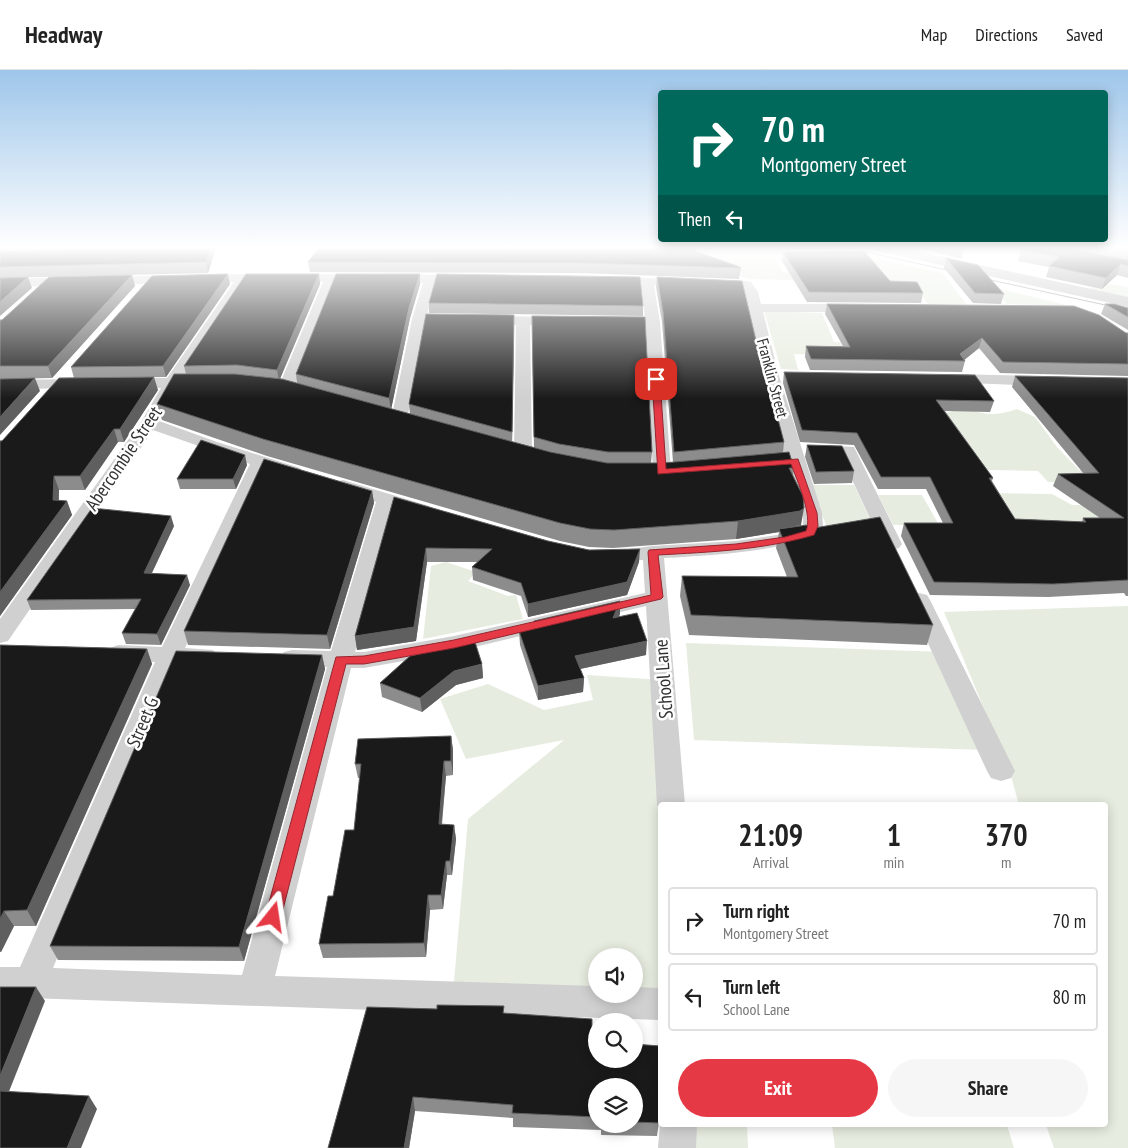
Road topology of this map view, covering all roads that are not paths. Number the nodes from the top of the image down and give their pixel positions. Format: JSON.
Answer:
{"nodes":[{"id":1,"x":229,"y":298,"type":"edge"},
{"id":2,"x":323,"y":298,"type":"edge"},
{"id":3,"x":425,"y":298,"type":"edge"},
{"id":4,"x":650,"y":298,"type":"edge"},
{"id":5,"x":752,"y":298,"type":"edge"},
{"id":6,"x":1111,"y":298,"type":"edge"},
{"id":7,"x":1128,"y":302,"type":"edge"},
{"id":8,"x":754,"y":308,"type":"junction"},
{"id":9,"x":865,"y":308,"type":"edge"},
{"id":10,"x":419,"y":318,"type":"junction"},
{"id":11,"x":523,"y":320,"type":"junction"},
{"id":12,"x":573,"y":321,"type":"edge"},
{"id":13,"x":603,"y":322,"type":"edge"},
{"id":14,"x":653,"y":322,"type":"junction"},
{"id":15,"x":70,"y":369,"type":"edge"},
{"id":16,"x":772,"y":376,"type":"junction"},
{"id":17,"x":791,"y":377,"type":"edge"},
{"id":18,"x":930,"y":379,"type":"edge"},
{"id":19,"x":1059,"y":381,"type":"edge"},
{"id":20,"x":172,"y":383,"type":"junction"},
{"id":21,"x":210,"y":383,"type":"edge"},
{"id":22,"x":57,"y":384,"type":"junction"},
{"id":23,"x":0,"y":385,"type":"edge"},
{"id":24,"x":267,"y":386,"type":"edge"},
{"id":25,"x":286,"y":388,"type":"junction"},
{"id":26,"x":304,"y":393,"type":"edge"},
{"id":27,"x":45,"y":399,"type":"edge"},
{"id":28,"x":382,"y":416,"type":"edge"},
{"id":29,"x":398,"y":420,"type":"junction"},
{"id":30,"x":149,"y":423,"type":"junction"},
{"id":31,"x":415,"y":425,"type":"edge"},
{"id":32,"x":504,"y":448,"type":"edge"},
{"id":33,"x":523,"y":453,"type":"junction"},
{"id":34,"x":540,"y":458,"type":"edge"},
{"id":35,"x":788,"y":458,"type":"junction"},
{"id":36,"x":260,"y":462,"type":"junction"},
{"id":37,"x":681,"y":471,"type":"edge"},
{"id":38,"x":387,"y":500,"type":"junction"},
{"id":39,"x":440,"y":515,"type":"edge"},
{"id":40,"x":653,"y":552,"type":"junction"},
{"id":41,"x":589,"y":555,"type":"edge"},
{"id":42,"x":657,"y":597,"type":"junction"},
{"id":43,"x":0,"y":636,"type":"edge"},
{"id":44,"x":94,"y":652,"type":"edge"},
{"id":45,"x":170,"y":655,"type":"junction"},
{"id":46,"x":229,"y":657,"type":"edge"},
{"id":47,"x":269,"y":658,"type":"edge"},
{"id":48,"x":341,"y":659,"type":"junction"},
{"id":49,"x":1001,"y":772,"type":"dead end"},
{"id":50,"x":671,"y":802,"type":"edge"},
{"id":51,"x":15,"y":983,"type":"edge"},
{"id":52,"x":254,"y":991,"type":"junction"},
{"id":53,"x":658,"y":1004,"type":"edge"},
{"id":54,"x":678,"y":1127,"type":"edge"},
{"id":55,"x":678,"y":1148,"type":"edge"}],
"edges":[{"from":1,"to":20,"type":"street","name":"Abercombie Street"},
{"from":2,"to":25,"type":"street"},
{"from":3,"to":10,"type":"street"},
{"from":4,"to":14,"type":"street"},
{"from":5,"to":8,"type":"street","name":"Franklin Street"},
{"from":6,"to":7,"type":"street"},
{"from":8,"to":9,"type":"street"},
{"from":8,"to":16,"type":"street","name":"Franklin Street"},
{"from":10,"to":11,"type":"street"},
{"from":10,"to":29,"type":"street"},
{"from":11,"to":12,"type":"street"},
{"from":11,"to":33,"type":"street"},
{"from":13,"to":14,"type":"street"},
{"from":14,"to":37,"type":"street"},
{"from":15,"to":22,"type":"street"},
{"from":16,"to":17,"type":"street"},
{"from":16,"to":35,"type":"street","name":"Franklin Street"},
{"from":18,"to":19,"type":"street"},
{"from":20,"to":21,"type":"street"},
{"from":20,"to":22,"type":"street"},
{"from":20,"to":30,"type":"street","name":"Abercombie Street"},
{"from":22,"to":23,"type":"street"},
{"from":22,"to":27,"type":"street"},
{"from":24,"to":25,"type":"street"},
{"from":25,"to":26,"type":"street"},
{"from":28,"to":29,"type":"street"},
{"from":29,"to":31,"type":"street"},
{"from":30,"to":36,"type":"street"},
{"from":30,"to":43,"type":"street","name":"Abercombie Street"},
{"from":32,"to":33,"type":"street"},
{"from":33,"to":34,"type":"street"},
{"from":35,"to":40,"type":"street","name":"Franklin Street"},
{"from":35,"to":49,"type":"street"},
{"from":36,"to":38,"type":"street"},
{"from":36,"to":45,"type":"street","name":"Street G"},
{"from":38,"to":39,"type":"street"},
{"from":38,"to":48,"type":"street"},
{"from":40,"to":41,"type":"street"},
{"from":40,"to":42,"type":"street","name":"School Lane"},
{"from":42,"to":48,"type":"street"},
{"from":42,"to":50,"type":"street","name":"School Lane"},
{"from":44,"to":45,"type":"street"},
{"from":45,"to":46,"type":"street"},
{"from":45,"to":51,"type":"street","name":"Street G"},
{"from":47,"to":48,"type":"street"},
{"from":48,"to":52,"type":"street"},
{"from":51,"to":52,"type":"street"},
{"from":52,"to":53,"type":"street"},
{"from":54,"to":55,"type":"street"}]}
